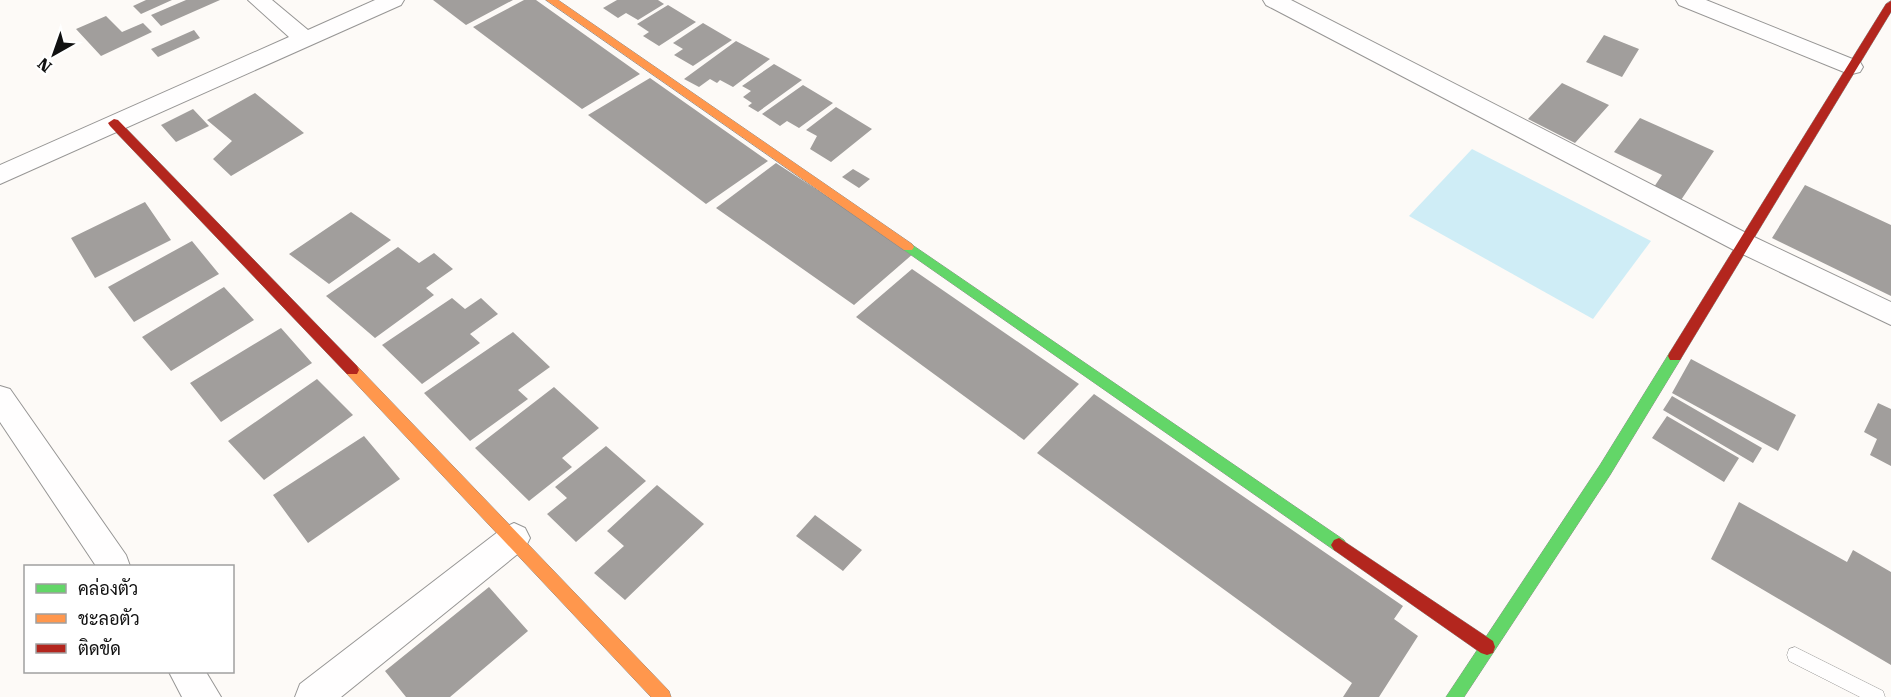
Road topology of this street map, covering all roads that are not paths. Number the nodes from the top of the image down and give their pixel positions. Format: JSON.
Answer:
{"nodes":[{"id":1,"x":259,"y":0,"type":"edge"},
{"id":2,"x":393,"y":0,"type":"edge"},
{"id":3,"x":551,"y":0,"type":"edge"},
{"id":4,"x":1274,"y":0,"type":"edge"},
{"id":5,"x":1687,"y":0,"type":"edge"},
{"id":6,"x":1891,"y":4,"type":"edge"},
{"id":7,"x":304,"y":39,"type":"junction"},
{"id":8,"x":1852,"y":67,"type":"junction"},
{"id":9,"x":114,"y":123,"type":"junction"},
{"id":10,"x":0,"y":175,"type":"edge"},
{"id":11,"x":1743,"y":243,"type":"junction"},
{"id":12,"x":1891,"y":314,"type":"edge"},
{"id":13,"x":0,"y":398,"type":"edge"},
{"id":14,"x":514,"y":538,"type":"junction"},
{"id":15,"x":113,"y":565,"type":"edge"},
{"id":16,"x":1487,"y":647,"type":"junction"},
{"id":17,"x":1795,"y":655,"type":"dead end"},
{"id":18,"x":187,"y":673,"type":"edge"},
{"id":19,"x":203,"y":697,"type":"edge"},
{"id":20,"x":313,"y":697,"type":"edge"},
{"id":21,"x":663,"y":697,"type":"edge"},
{"id":22,"x":1454,"y":697,"type":"edge"},
{"id":23,"x":1877,"y":697,"type":"edge"}],
"edges":[{"from":1,"to":7,"type":"street"},
{"from":2,"to":7,"type":"street"},
{"from":3,"to":16,"type":"street"},
{"from":4,"to":11,"type":"street"},
{"from":5,"to":8,"type":"street"},
{"from":6,"to":8,"type":"street"},
{"from":7,"to":9,"type":"street"},
{"from":8,"to":11,"type":"street"},
{"from":9,"to":10,"type":"street"},
{"from":9,"to":14,"type":"street"},
{"from":11,"to":12,"type":"street"},
{"from":11,"to":16,"type":"street"},
{"from":13,"to":15,"type":"street"},
{"from":14,"to":20,"type":"street"},
{"from":14,"to":21,"type":"street"},
{"from":16,"to":22,"type":"street"},
{"from":17,"to":23,"type":"lane"},
{"from":18,"to":19,"type":"street"}]}
